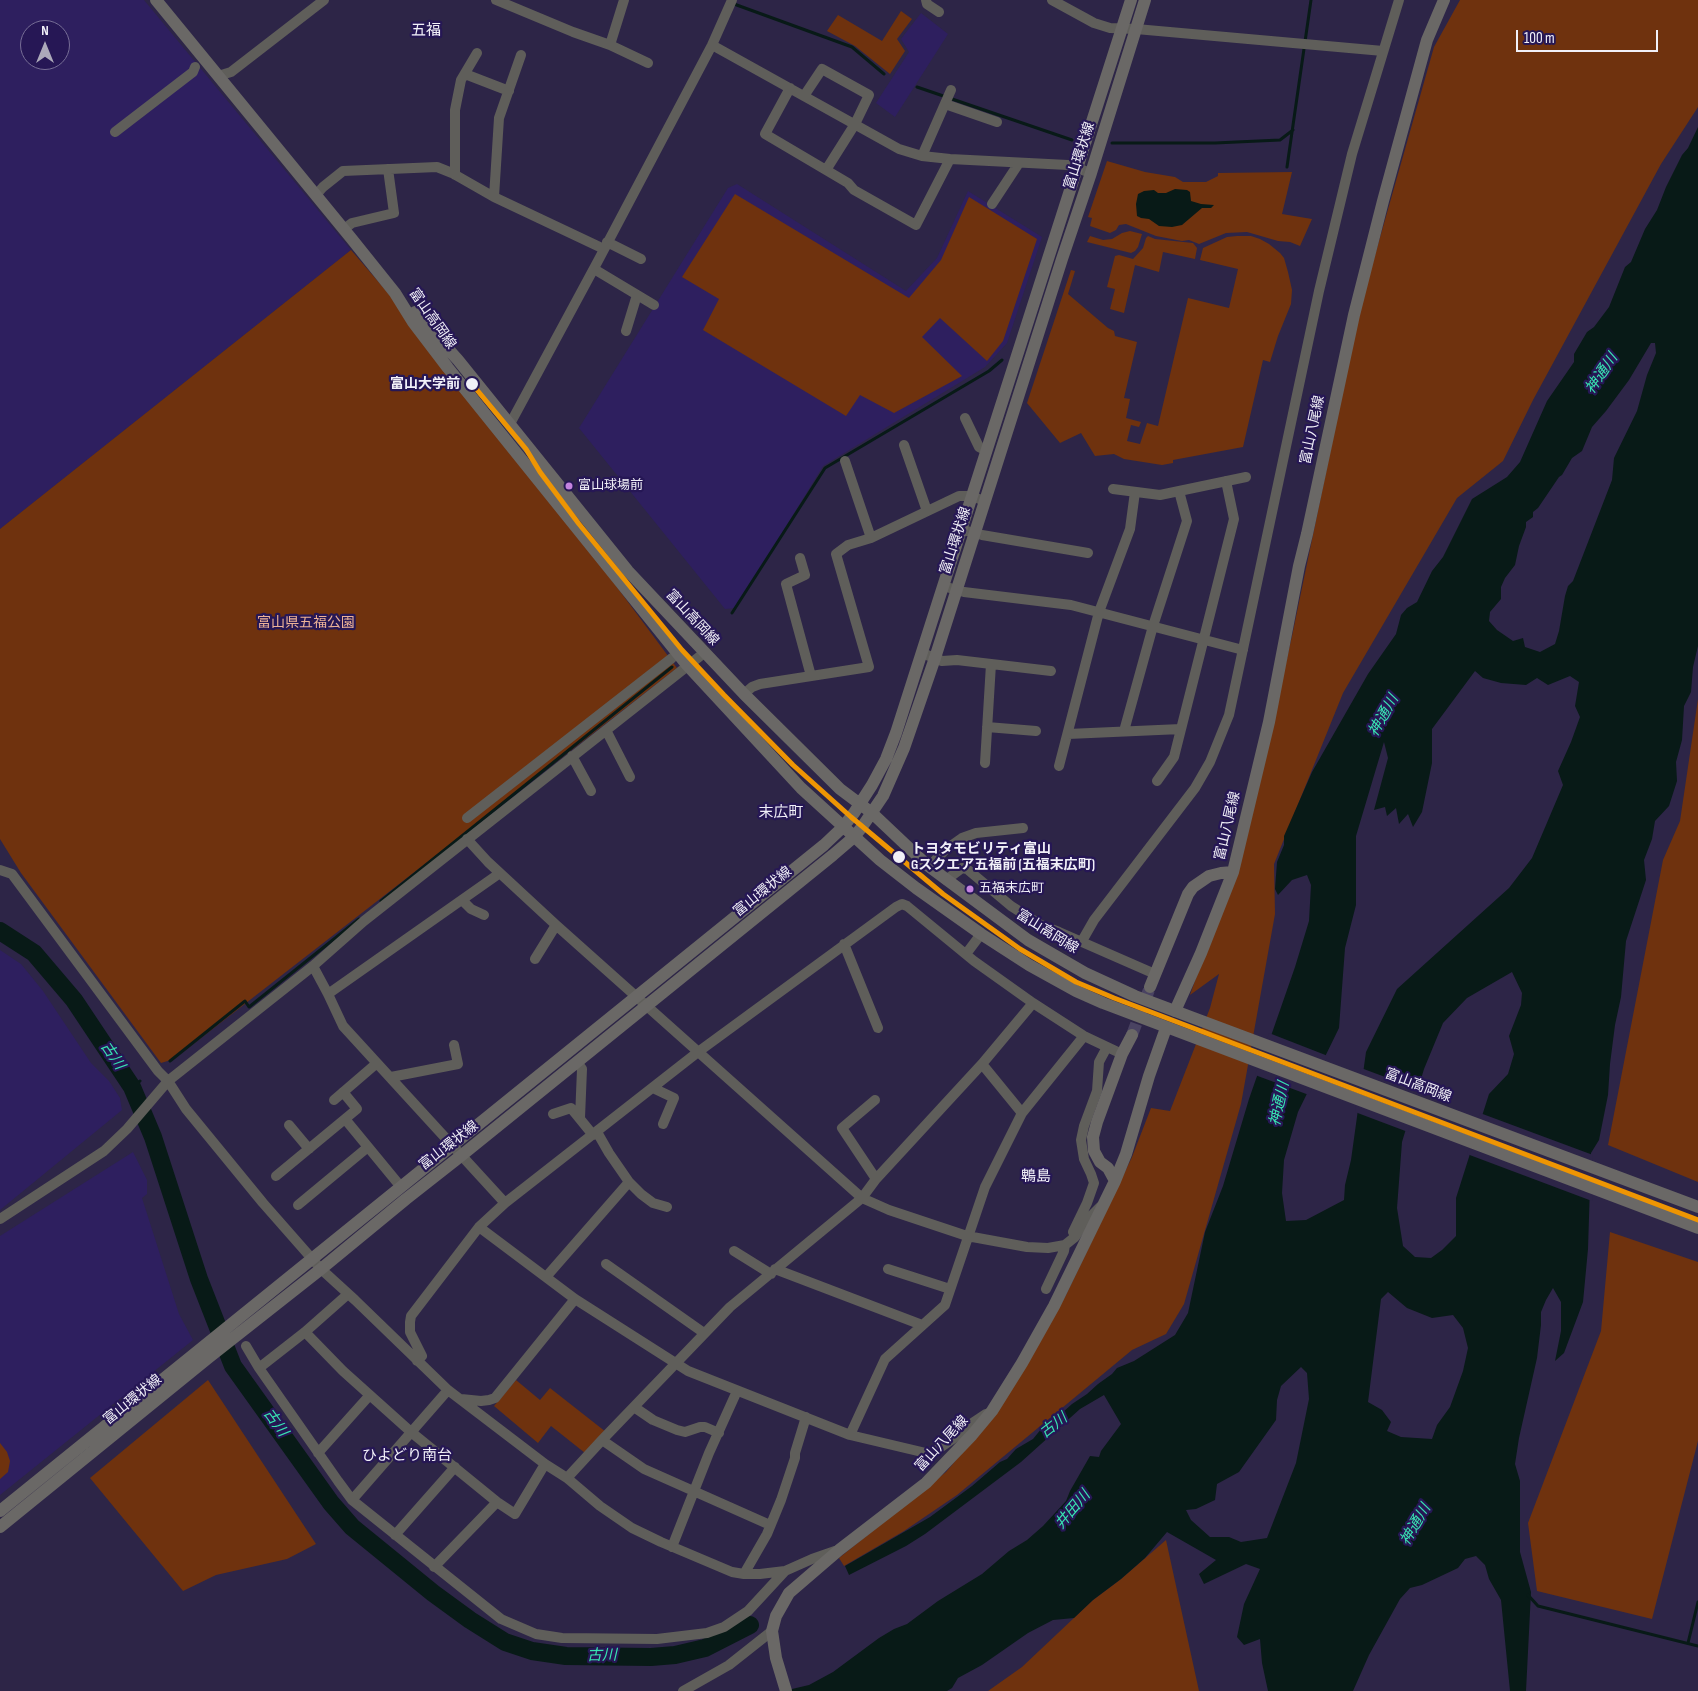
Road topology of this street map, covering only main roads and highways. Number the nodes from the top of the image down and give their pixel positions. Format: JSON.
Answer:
{"nodes":[{"id":1,"x":156,"y":0,"type":"edge"},
{"id":2,"x":1131,"y":0,"type":"edge"},
{"id":3,"x":1145,"y":0,"type":"edge"},
{"id":4,"x":1444,"y":0,"type":"edge"},
{"id":5,"x":395,"y":293,"type":"junction"},
{"id":6,"x":978,"y":499,"type":"junction"},
{"id":7,"x":860,"y":804,"type":"junction"},
{"id":8,"x":872,"y":813,"type":"junction"},
{"id":9,"x":843,"y":827,"type":"junction"},
{"id":10,"x":854,"y":837,"type":"junction"},
{"id":11,"x":1233,"y":872,"type":"junction"},
{"id":12,"x":1150,"y":987,"type":"tunnel mouth"},
{"id":13,"x":1178,"y":1012,"type":"junction"},
{"id":14,"x":1170,"y":1029,"type":"junction"},
{"id":15,"x":1132,"y":1035,"type":"tunnel mouth"},
{"id":16,"x":1115,"y":1181,"type":"junction"},
{"id":17,"x":1698,"y":1207,"type":"edge"},
{"id":18,"x":1698,"y":1228,"type":"edge"},
{"id":19,"x":317,"y":1265,"type":"junction"},
{"id":20,"x":207,"y":1352,"type":"junction"},
{"id":21,"x":0,"y":1511,"type":"edge"},
{"id":22,"x":0,"y":1527,"type":"edge"},
{"id":23,"x":786,"y":1691,"type":"edge"}],
"edges":[{"from":1,"to":5,"type":"main road"},
{"from":2,"to":6,"type":"main road","name":"富山環状線"},
{"from":3,"to":6,"type":"main road","name":"富山環状線"},
{"from":4,"to":11,"type":"main road","name":"富山八尾線"},
{"from":5,"to":7,"type":"main road","name":"富山高岡線"},
{"from":5,"to":9,"type":"main road","name":"富山高岡線"},
{"from":6,"to":7,"type":"main road","name":"富山環状線"},
{"from":6,"to":8,"type":"main road","name":"富山環状線"},
{"from":7,"to":8,"type":"main road","name":"富山高岡線"},
{"from":7,"to":9,"type":"main road","name":"富山環状線"},
{"from":8,"to":10,"type":"main road","name":"富山環状線"},
{"from":8,"to":13,"type":"main road","name":"富山高岡線"},
{"from":9,"to":10,"type":"main road","name":"富山高岡線"},
{"from":9,"to":19,"type":"main road","name":"富山環状線"},
{"from":10,"to":14,"type":"main road","name":"富山高岡線"},
{"from":10,"to":19,"type":"main road","name":"富山環状線"},
{"from":11,"to":12,"type":"main road","name":"富山八尾線"},
{"from":11,"to":13,"type":"main road","name":"富山八尾線"},
{"from":13,"to":17,"type":"main road","name":"富山高岡線"},
{"from":14,"to":16,"type":"main road","name":"富山八尾線"},
{"from":14,"to":18,"type":"main road","name":"富山高岡線"},
{"from":15,"to":16,"type":"main road"},
{"from":16,"to":23,"type":"main road","name":"富山八尾線"},
{"from":19,"to":20,"type":"main road","name":"富山環状線"},
{"from":19,"to":20,"type":"main road","name":"富山環状線"},
{"from":20,"to":21,"type":"main road","name":"富山環状線"},
{"from":20,"to":22,"type":"main road","name":"富山環状線"}]}
